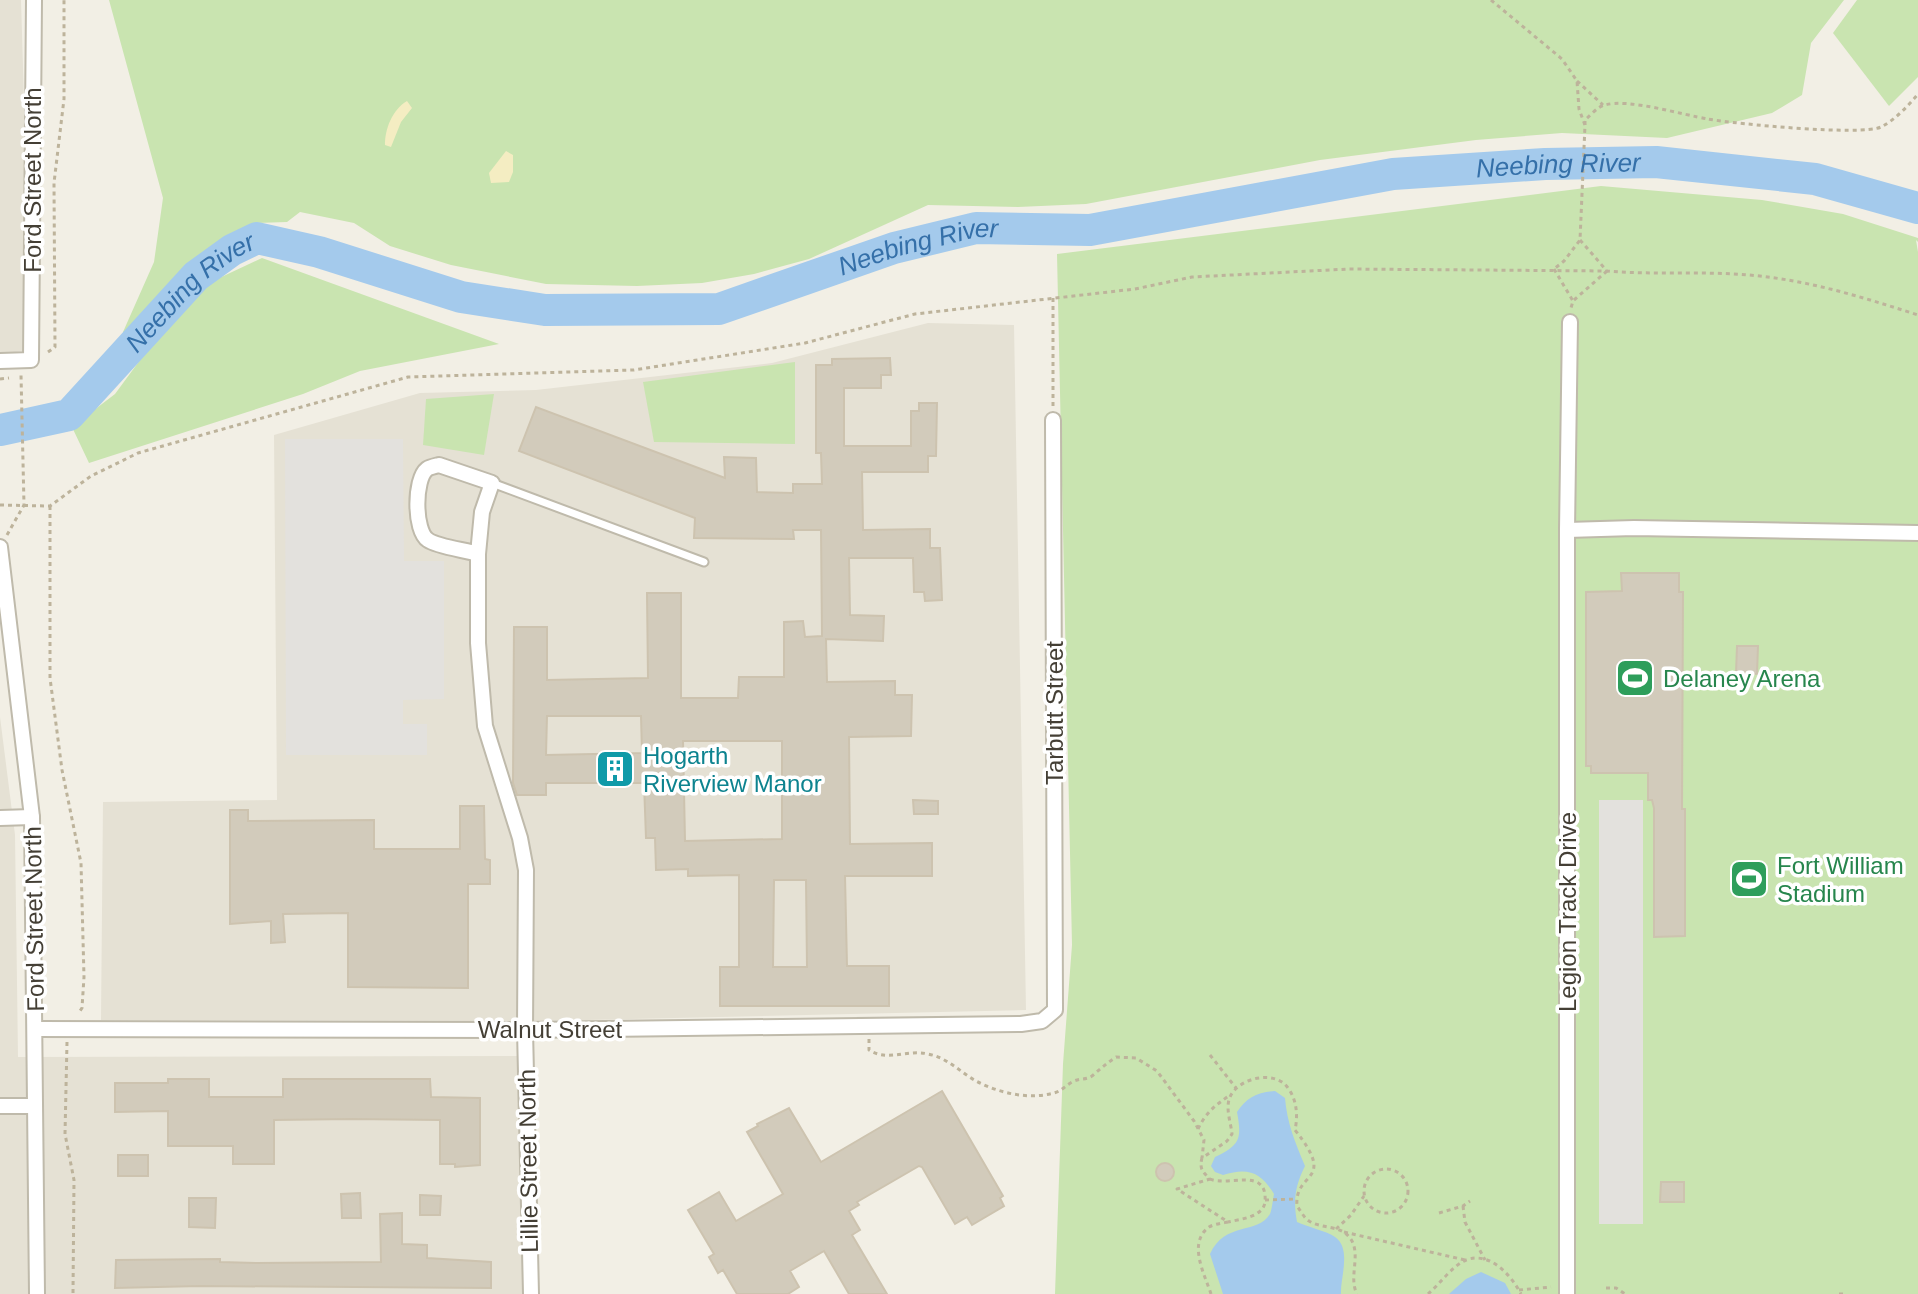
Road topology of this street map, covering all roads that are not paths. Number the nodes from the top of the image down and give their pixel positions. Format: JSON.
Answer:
{"nodes":[{"id":1,"x":34,"y":0,"type":"edge"},
{"id":2,"x":1570,"y":322,"type":"road end"},
{"id":3,"x":0,"y":361,"type":"edge"},
{"id":4,"x":1053,"y":420,"type":"road end"},
{"id":5,"x":492,"y":483,"type":"junction"},
{"id":6,"x":1567,"y":530,"type":"junction"},
{"id":7,"x":1918,"y":533,"type":"edge"},
{"id":8,"x":0,"y":547,"type":"edge"},
{"id":9,"x":478,"y":554,"type":"junction"},
{"id":10,"x":704,"y":562,"type":"dead end"},
{"id":11,"x":32,"y":817,"type":"junction"},
{"id":12,"x":0,"y":818,"type":"edge"},
{"id":13,"x":1055,"y":1005,"type":"joint"},
{"id":14,"x":36,"y":1029,"type":"junction"},
{"id":15,"x":525,"y":1030,"type":"junction"},
{"id":16,"x":0,"y":1106,"type":"edge"},
{"id":17,"x":35,"y":1106,"type":"junction"},
{"id":18,"x":1567,"y":1290,"type":"edge"},
{"id":19,"x":37,"y":1294,"type":"edge"},
{"id":20,"x":531,"y":1294,"type":"edge"}],
"edges":[{"from":1,"to":3,"type":"street","name":"Ford Street North"},
{"from":2,"to":6,"type":"street","name":"Legion Track Drive"},
{"from":4,"to":13,"type":"street","name":"Tarbutt Street"},
{"from":5,"to":9,"type":"street","name":"Lillie Street North"},
{"from":5,"to":9,"type":"street"},
{"from":5,"to":10,"type":"lane"},
{"from":6,"to":7,"type":"street"},
{"from":6,"to":18,"type":"street","name":"Legion Track Drive"},
{"from":8,"to":11,"type":"street","name":"Ford Street North"},
{"from":9,"to":15,"type":"street","name":"Lillie Street North"},
{"from":11,"to":12,"type":"street"},
{"from":11,"to":14,"type":"street","name":"Ford Street North"},
{"from":13,"to":15,"type":"street","name":"Walnut Street"},
{"from":14,"to":15,"type":"street","name":"Walnut Street"},
{"from":14,"to":17,"type":"street","name":"Ford Street North"},
{"from":15,"to":20,"type":"street","name":"Lillie Street North"},
{"from":16,"to":17,"type":"street"},
{"from":17,"to":19,"type":"street","name":"Ford Street North"}]}
